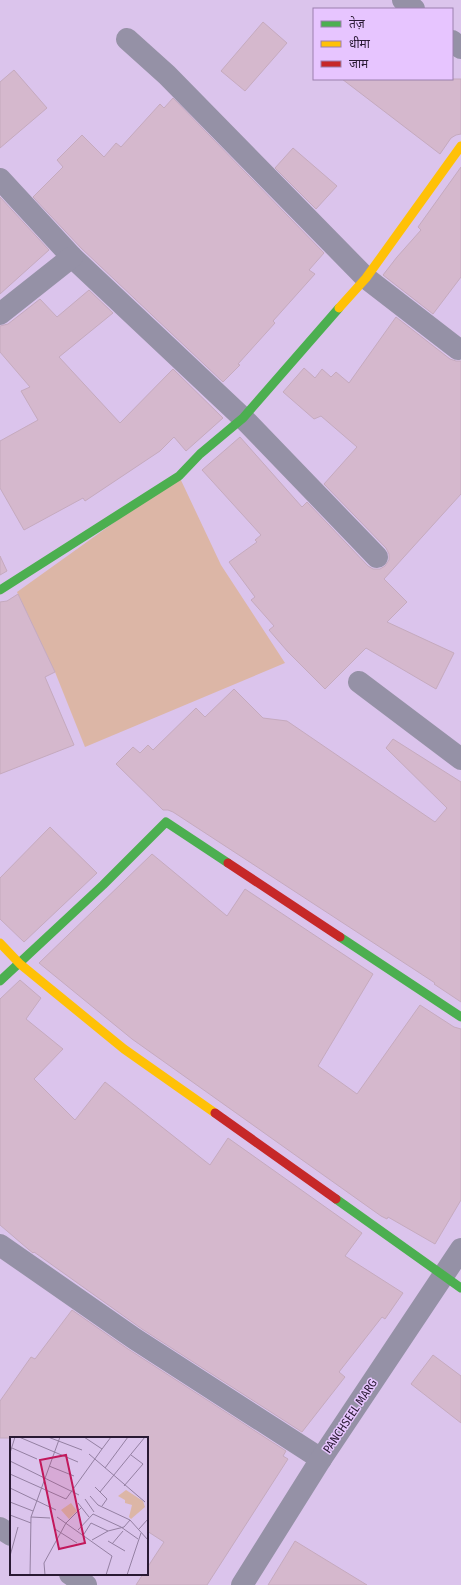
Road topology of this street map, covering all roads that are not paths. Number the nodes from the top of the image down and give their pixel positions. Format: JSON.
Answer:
{"nodes":[{"id":1,"x":403,"y":0,"type":"edge"},
{"id":2,"x":413,"y":8,"type":"edge"},
{"id":3,"x":126,"y":40,"type":"dead end"},
{"id":4,"x":453,"y":42,"type":"edge"},
{"id":5,"x":461,"y":48,"type":"edge"},
{"id":6,"x":461,"y":146,"type":"edge"},
{"id":7,"x":0,"y":178,"type":"edge"},
{"id":8,"x":72,"y":257,"type":"junction"},
{"id":9,"x":366,"y":278,"type":"junction"},
{"id":10,"x":0,"y":314,"type":"edge"},
{"id":11,"x":458,"y":349,"type":"dead end"},
{"id":12,"x":243,"y":418,"type":"junction"},
{"id":13,"x":377,"y":557,"type":"dead end"},
{"id":14,"x":0,"y":590,"type":"edge"},
{"id":15,"x":359,"y":682,"type":"dead end"},
{"id":16,"x":461,"y":759,"type":"edge"},
{"id":17,"x":0,"y":943,"type":"edge"},
{"id":18,"x":20,"y":964,"type":"junction"},
{"id":19,"x":0,"y":981,"type":"edge"},
{"id":20,"x":461,"y":1017,"type":"edge"},
{"id":21,"x":0,"y":1245,"type":"edge"},
{"id":22,"x":461,"y":1249,"type":"edge"},
{"id":23,"x":444,"y":1275,"type":"junction"},
{"id":24,"x":461,"y":1288,"type":"edge"},
{"id":25,"x":322,"y":1459,"type":"junction"},
{"id":26,"x":0,"y":1528,"type":"edge"},
{"id":27,"x":10,"y":1534,"type":"edge"},
{"id":28,"x":71,"y":1575,"type":"edge"},
{"id":29,"x":86,"y":1585,"type":"edge"},
{"id":30,"x":242,"y":1585,"type":"edge"}],
"edges":[{"from":1,"to":2,"type":"street"},
{"from":3,"to":9,"type":"street"},
{"from":4,"to":5,"type":"street"},
{"from":6,"to":9,"type":"street"},
{"from":7,"to":8,"type":"street"},
{"from":8,"to":10,"type":"street"},
{"from":8,"to":12,"type":"street"},
{"from":9,"to":11,"type":"street"},
{"from":9,"to":12,"type":"street"},
{"from":12,"to":13,"type":"street"},
{"from":12,"to":14,"type":"street"},
{"from":15,"to":16,"type":"street"},
{"from":17,"to":18,"type":"street"},
{"from":18,"to":19,"type":"street"},
{"from":18,"to":20,"type":"street"},
{"from":18,"to":23,"type":"street"},
{"from":21,"to":25,"type":"street"},
{"from":22,"to":23,"type":"street","name":"PANCHSEEL MARG"},
{"from":23,"to":24,"type":"street"},
{"from":23,"to":25,"type":"street","name":"PANCHSEEL MARG"},
{"from":25,"to":30,"type":"street","name":"PANCHSEEL MARG"},
{"from":26,"to":27,"type":"street"},
{"from":28,"to":29,"type":"street"}]}
